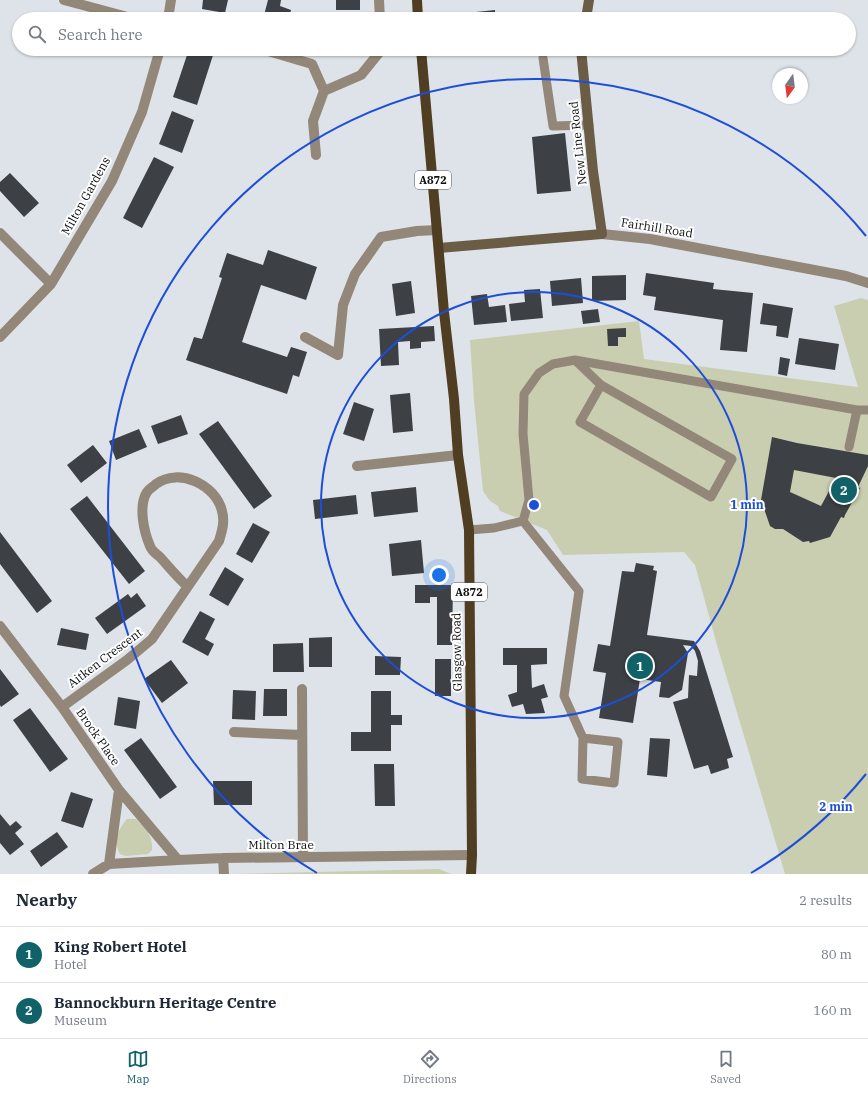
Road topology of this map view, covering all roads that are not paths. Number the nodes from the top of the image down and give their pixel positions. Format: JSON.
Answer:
{"nodes":[{"id":1,"x":64,"y":0,"type":"edge"},
{"id":2,"x":171,"y":0,"type":"edge"},
{"id":3,"x":379,"y":0,"type":"edge"},
{"id":4,"x":417,"y":0,"type":"edge"},
{"id":5,"x":589,"y":0,"type":"edge"},
{"id":6,"x":109,"y":12,"type":"edge"},
{"id":7,"x":169,"y":12,"type":"edge"},
{"id":8,"x":380,"y":12,"type":"edge"},
{"id":9,"x":418,"y":12,"type":"edge"},
{"id":10,"x":587,"y":12,"type":"edge"},
{"id":11,"x":158,"y":56,"type":"edge"},
{"id":12,"x":285,"y":56,"type":"edge"},
{"id":13,"x":376,"y":56,"type":"edge"},
{"id":14,"x":422,"y":56,"type":"edge"},
{"id":15,"x":582,"y":56,"type":"edge"},
{"id":16,"x":543,"y":58,"type":"dead end"},
{"id":17,"x":324,"y":91,"type":"junction"},
{"id":18,"x":589,"y":125,"type":"junction"},
{"id":19,"x":316,"y":155,"type":"dead end"},
{"id":20,"x":437,"y":230,"type":"junction"},
{"id":21,"x":0,"y":234,"type":"edge"},
{"id":22,"x":602,"y":234,"type":"junction"},
{"id":23,"x":439,"y":248,"type":"junction"},
{"id":24,"x":868,"y":283,"type":"edge"},
{"id":25,"x":51,"y":284,"type":"junction"},
{"id":26,"x":0,"y":337,"type":"edge"},
{"id":27,"x":305,"y":337,"type":"dead end"},
{"id":28,"x":575,"y":360,"type":"junction"},
{"id":29,"x":602,"y":385,"type":"junction"},
{"id":30,"x":857,"y":410,"type":"junction"},
{"id":31,"x":868,"y":410,"type":"edge"},
{"id":32,"x":849,"y":447,"type":"dead end"},
{"id":33,"x":458,"y":455,"type":"junction"},
{"id":34,"x":357,"y":466,"type":"dead end"},
{"id":35,"x":523,"y":521,"type":"junction"},
{"id":36,"x":469,"y":530,"type":"junction"},
{"id":37,"x":187,"y":586,"type":"junction"},
{"id":38,"x":0,"y":626,"type":"edge"},
{"id":39,"x":302,"y":689,"type":"dead end"},
{"id":40,"x":62,"y":707,"type":"junction"},
{"id":41,"x":234,"y":732,"type":"dead end"},
{"id":42,"x":302,"y":735,"type":"junction"},
{"id":43,"x":583,"y":738,"type":"junction"},
{"id":44,"x":119,"y":790,"type":"junction"},
{"id":45,"x":472,"y":856,"type":"junction"},
{"id":46,"x":223,"y":858,"type":"junction"},
{"id":47,"x":303,"y":858,"type":"junction"},
{"id":48,"x":178,"y":860,"type":"junction"},
{"id":49,"x":109,"y":864,"type":"junction"},
{"id":50,"x":93,"y":874,"type":"edge"},
{"id":51,"x":224,"y":874,"type":"edge"},
{"id":52,"x":471,"y":874,"type":"edge"}],
"edges":[{"from":1,"to":6,"type":"street"},
{"from":2,"to":7,"type":"street"},
{"from":3,"to":8,"type":"street"},
{"from":4,"to":9,"type":"main road"},
{"from":5,"to":10,"type":"street"},
{"from":11,"to":25,"type":"street","name":"Milton Gardens"},
{"from":12,"to":17,"type":"street"},
{"from":13,"to":17,"type":"street"},
{"from":14,"to":20,"type":"main road","number":"A872"},
{"from":15,"to":18,"type":"street","name":"New Line Road"},
{"from":16,"to":18,"type":"lane"},
{"from":17,"to":19,"type":"street"},
{"from":18,"to":22,"type":"street","name":"New Line Road"},
{"from":20,"to":23,"type":"main road","number":"A872"},
{"from":20,"to":27,"type":"street"},
{"from":21,"to":25,"type":"street"},
{"from":22,"to":23,"type":"street","name":"Fairhill Road"},
{"from":22,"to":24,"type":"street","name":"Fairhill Road"},
{"from":23,"to":33,"type":"main road","name":"Glasgow Road","number":"A872"},
{"from":25,"to":26,"type":"street","name":"Milton Gardens"},
{"from":28,"to":29,"type":"lane"},
{"from":28,"to":30,"type":"lane"},
{"from":28,"to":35,"type":"lane"},
{"from":29,"to":29,"type":"lane"},
{"from":30,"to":31,"type":"lane"},
{"from":30,"to":32,"type":"lane"},
{"from":33,"to":34,"type":"street"},
{"from":33,"to":36,"type":"main road","name":"Glasgow Road","number":"A872"},
{"from":35,"to":36,"type":"lane"},
{"from":35,"to":43,"type":"lane"},
{"from":36,"to":45,"type":"main road","name":"Glasgow Road","number":"A872"},
{"from":37,"to":37,"type":"street","name":"Aitken Crescent"},
{"from":37,"to":40,"type":"street","name":"Aitken Crescent"},
{"from":38,"to":40,"type":"street","name":"Brock Place"},
{"from":39,"to":42,"type":"street"},
{"from":40,"to":44,"type":"street","name":"Brock Place"},
{"from":41,"to":42,"type":"street"},
{"from":42,"to":47,"type":"street"},
{"from":43,"to":43,"type":"lane"},
{"from":44,"to":48,"type":"street","name":"Brock Place"},
{"from":44,"to":49,"type":"street"},
{"from":45,"to":47,"type":"street","name":"Milton Brae"},
{"from":45,"to":52,"type":"main road","name":"Glasgow Road","number":"A872"},
{"from":46,"to":47,"type":"street","name":"Milton Brae"},
{"from":46,"to":48,"type":"street","name":"Milton Brae"},
{"from":46,"to":51,"type":"street"},
{"from":48,"to":49,"type":"street","name":"Milton Brae"},
{"from":49,"to":50,"type":"street","name":"Milton Brae"}]}
